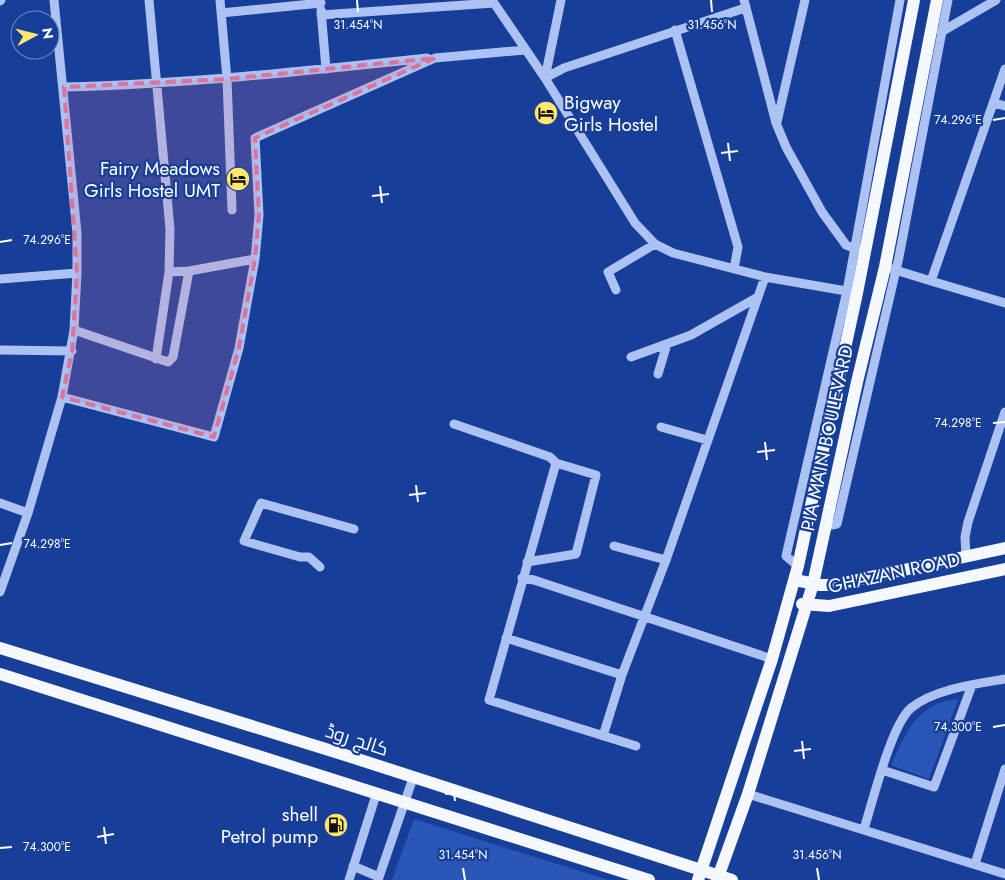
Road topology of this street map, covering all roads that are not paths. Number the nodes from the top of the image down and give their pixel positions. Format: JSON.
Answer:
{"nodes":[{"id":1,"x":54,"y":0,"type":"edge"},
{"id":2,"x":149,"y":0,"type":"edge"},
{"id":3,"x":220,"y":0,"type":"edge"},
{"id":4,"x":561,"y":0,"type":"edge"},
{"id":5,"x":805,"y":0,"type":"edge"},
{"id":6,"x":900,"y":0,"type":"edge"},
{"id":7,"x":914,"y":0,"type":"edge"},
{"id":8,"x":937,"y":0,"type":"edge"},
{"id":9,"x":948,"y":0,"type":"edge"},
{"id":10,"x":996,"y":0,"type":"edge"},
{"id":11,"x":321,"y":2,"type":"edge"},
{"id":12,"x":493,"y":2,"type":"edge"},
{"id":13,"x":745,"y":4,"type":"edge"},
{"id":14,"x":221,"y":13,"type":"junction"},
{"id":15,"x":322,"y":15,"type":"junction"},
{"id":16,"x":675,"y":30,"type":"junction"},
{"id":17,"x":941,"y":32,"type":"junction"},
{"id":18,"x":525,"y":50,"type":"junction"},
{"id":19,"x":435,"y":58,"type":"junction"},
{"id":20,"x":326,"y":69,"type":"junction"},
{"id":21,"x":1005,"y":69,"type":"edge"},
{"id":22,"x":546,"y":78,"type":"junction"},
{"id":23,"x":227,"y":79,"type":"junction"},
{"id":24,"x":158,"y":84,"type":"junction"},
{"id":25,"x":64,"y":87,"type":"junction"},
{"id":26,"x":994,"y":103,"type":"junction"},
{"id":27,"x":1005,"y":106,"type":"edge"},
{"id":28,"x":776,"y":124,"type":"junction"},
{"id":29,"x":231,"y":179,"type":"dead end"},
{"id":30,"x":655,"y":244,"type":"junction"},
{"id":31,"x":859,"y":250,"type":"junction"},
{"id":32,"x":255,"y":259,"type":"junction"},
{"id":33,"x":734,"y":268,"type":"junction"},
{"id":34,"x":891,"y":269,"type":"junction"},
{"id":35,"x":189,"y":271,"type":"junction"},
{"id":36,"x":168,"y":272,"type":"junction"},
{"id":37,"x":78,"y":274,"type":"junction"},
{"id":38,"x":765,"y":277,"type":"junction"},
{"id":39,"x":0,"y":279,"type":"edge"},
{"id":40,"x":931,"y":280,"type":"junction"},
{"id":41,"x":616,"y":290,"type":"dead end"},
{"id":42,"x":852,"y":292,"type":"junction"},
{"id":43,"x":758,"y":297,"type":"junction"},
{"id":44,"x":1005,"y":303,"type":"edge"},
{"id":45,"x":74,"y":330,"type":"junction"},
{"id":46,"x":667,"y":344,"type":"junction"},
{"id":47,"x":0,"y":350,"type":"edge"},
{"id":48,"x":72,"y":351,"type":"junction"},
{"id":49,"x":631,"y":357,"type":"dead end"},
{"id":50,"x":156,"y":359,"type":"junction"},
{"id":51,"x":658,"y":374,"type":"dead end"},
{"id":52,"x":62,"y":397,"type":"junction"},
{"id":53,"x":1005,"y":412,"type":"edge"},
{"id":54,"x":454,"y":424,"type":"dead end"},
{"id":55,"x":661,"y":427,"type":"dead end"},
{"id":56,"x":1002,"y":432,"type":"edge"},
{"id":57,"x":707,"y":440,"type":"junction"},
{"id":58,"x":556,"y":463,"type":"junction"},
{"id":59,"x":0,"y":503,"type":"edge"},
{"id":60,"x":28,"y":513,"type":"junction"},
{"id":61,"x":354,"y":529,"type":"dead end"},
{"id":62,"x":614,"y":546,"type":"dead end"},
{"id":63,"x":1005,"y":548,"type":"edge"},
{"id":64,"x":966,"y":556,"type":"junction"},
{"id":65,"x":666,"y":560,"type":"junction"},
{"id":66,"x":527,"y":562,"type":"junction"},
{"id":67,"x":320,"y":567,"type":"dead end"},
{"id":68,"x":1005,"y":569,"type":"edge"},
{"id":69,"x":522,"y":578,"type":"junction"},
{"id":70,"x":795,"y":580,"type":"junction"},
{"id":71,"x":813,"y":584,"type":"junction"},
{"id":72,"x":0,"y":592,"type":"edge"},
{"id":73,"x":790,"y":601,"type":"junction"},
{"id":74,"x":808,"y":605,"type":"junction"},
{"id":75,"x":645,"y":617,"type":"junction"},
{"id":76,"x":506,"y":638,"type":"junction"},
{"id":77,"x":0,"y":648,"type":"edge"},
{"id":78,"x":772,"y":659,"type":"junction"},
{"id":79,"x":0,"y":674,"type":"edge"},
{"id":80,"x":622,"y":675,"type":"junction"},
{"id":81,"x":1005,"y":678,"type":"edge"},
{"id":82,"x":972,"y":685,"type":"junction"},
{"id":83,"x":603,"y":736,"type":"junction"},
{"id":84,"x":636,"y":746,"type":"dead end"},
{"id":85,"x":1005,"y":769,"type":"edge"},
{"id":86,"x":882,"y":770,"type":"junction"},
{"id":87,"x":413,"y":778,"type":"junction"},
{"id":88,"x":748,"y":794,"type":"junction"},
{"id":89,"x":376,"y":795,"type":"junction"},
{"id":90,"x":405,"y":804,"type":"junction"},
{"id":91,"x":864,"y":829,"type":"junction"},
{"id":92,"x":975,"y":864,"type":"junction"},
{"id":93,"x":353,"y":866,"type":"junction"},
{"id":94,"x":1005,"y":874,"type":"edge"},
{"id":95,"x":699,"y":875,"type":"edge"},
{"id":96,"x":379,"y":878,"type":"edge"},
{"id":97,"x":718,"y":878,"type":"edge"},
{"id":98,"x":349,"y":880,"type":"edge"},
{"id":99,"x":650,"y":880,"type":"edge"},
{"id":100,"x":732,"y":880,"type":"edge"}],
"edges":[{"from":1,"to":25,"type":"street"},
{"from":2,"to":24,"type":"street"},
{"from":3,"to":14,"type":"street"},
{"from":4,"to":22,"type":"street"},
{"from":5,"to":28,"type":"street"},
{"from":6,"to":31,"type":"street"},
{"from":7,"to":31,"type":"main road","name":"PIA MAIN BOULEVARD"},
{"from":8,"to":34,"type":"main road","name":"PIA MAIN BOULEVARD"},
{"from":9,"to":17,"type":"street"},
{"from":10,"to":17,"type":"street"},
{"from":11,"to":14,"type":"street"},
{"from":11,"to":15,"type":"street"},
{"from":12,"to":15,"type":"street"},
{"from":12,"to":18,"type":"street"},
{"from":13,"to":16,"type":"street"},
{"from":13,"to":28,"type":"street"},
{"from":14,"to":23,"type":"street"},
{"from":15,"to":20,"type":"street"},
{"from":16,"to":22,"type":"street"},
{"from":16,"to":33,"type":"street"},
{"from":17,"to":34,"type":"street"},
{"from":18,"to":19,"type":"street"},
{"from":18,"to":22,"type":"street"},
{"from":19,"to":20,"type":"street"},
{"from":19,"to":32,"type":"street"},
{"from":20,"to":23,"type":"street"},
{"from":21,"to":26,"type":"street"},
{"from":22,"to":30,"type":"street"},
{"from":23,"to":24,"type":"street"},
{"from":23,"to":29,"type":"street"},
{"from":24,"to":25,"type":"street"},
{"from":24,"to":36,"type":"street"},
{"from":25,"to":37,"type":"street"},
{"from":26,"to":27,"type":"street"},
{"from":26,"to":40,"type":"street"},
{"from":28,"to":31,"type":"street"},
{"from":30,"to":33,"type":"street"},
{"from":30,"to":41,"type":"street"},
{"from":31,"to":42,"type":"main road","name":"PIA MAIN BOULEVARD"},
{"from":32,"to":35,"type":"street"},
{"from":32,"to":52,"type":"street"},
{"from":33,"to":38,"type":"street"},
{"from":34,"to":40,"type":"street"},
{"from":34,"to":71,"type":"main road","name":"PIA MAIN BOULEVARD"},
{"from":35,"to":36,"type":"street"},
{"from":35,"to":50,"type":"street"},
{"from":36,"to":50,"type":"street"},
{"from":37,"to":39,"type":"street"},
{"from":37,"to":45,"type":"street"},
{"from":38,"to":42,"type":"street"},
{"from":38,"to":43,"type":"street"},
{"from":40,"to":44,"type":"street"},
{"from":42,"to":70,"type":"main road","name":"PIA MAIN BOULEVARD"},
{"from":43,"to":46,"type":"street"},
{"from":43,"to":57,"type":"street"},
{"from":45,"to":48,"type":"street"},
{"from":45,"to":50,"type":"street"},
{"from":46,"to":49,"type":"street"},
{"from":46,"to":51,"type":"street"},
{"from":47,"to":48,"type":"street"},
{"from":48,"to":52,"type":"street"},
{"from":52,"to":60,"type":"street"},
{"from":53,"to":56,"type":"street"},
{"from":54,"to":58,"type":"street"},
{"from":55,"to":57,"type":"street"},
{"from":56,"to":64,"type":"street"},
{"from":57,"to":65,"type":"street"},
{"from":58,"to":66,"type":"street"},
{"from":58,"to":66,"type":"street"},
{"from":59,"to":60,"type":"street"},
{"from":60,"to":72,"type":"street"},
{"from":61,"to":67,"type":"street"},
{"from":62,"to":65,"type":"street"},
{"from":63,"to":64,"type":"main road","name":"GHAZAN ROAD"},
{"from":64,"to":71,"type":"main road","name":"GHAZAN ROAD"},
{"from":65,"to":75,"type":"street"},
{"from":66,"to":69,"type":"street"},
{"from":68,"to":74,"type":"main road","name":"GHAZAN ROAD"},
{"from":69,"to":75,"type":"street"},
{"from":69,"to":76,"type":"street"},
{"from":70,"to":71,"type":"main road","name":"GHAZAN ROAD"},
{"from":70,"to":73,"type":"main road","name":"PIA MAIN BOULEVARD"},
{"from":71,"to":74,"type":"main road","name":"PIA MAIN BOULEVARD"},
{"from":73,"to":74,"type":"main road","name":"GHAZAN ROAD"},
{"from":73,"to":78,"type":"main road","name":"PIA MAIN BOULEVARD"},
{"from":74,"to":88,"type":"main road","name":"PIA MAIN BOULEVARD"},
{"from":75,"to":78,"type":"street"},
{"from":75,"to":80,"type":"street"},
{"from":76,"to":80,"type":"street"},
{"from":76,"to":83,"type":"street"},
{"from":77,"to":87,"type":"main road","name":"کالج روڈ"},
{"from":78,"to":95,"type":"main road","name":"PIA MAIN BOULEVARD"},
{"from":79,"to":89,"type":"main road"},
{"from":80,"to":83,"type":"street"},
{"from":81,"to":82,"type":"street"},
{"from":82,"to":86,"type":"street"},
{"from":82,"to":86,"type":"street"},
{"from":83,"to":84,"type":"street"},
{"from":85,"to":92,"type":"street"},
{"from":86,"to":91,"type":"street"},
{"from":87,"to":90,"type":"street"},
{"from":87,"to":95,"type":"main road","name":"کالج روڈ"},
{"from":88,"to":91,"type":"street"},
{"from":88,"to":97,"type":"main road","name":"PIA MAIN BOULEVARD"},
{"from":89,"to":90,"type":"main road"},
{"from":89,"to":93,"type":"street"},
{"from":90,"to":96,"type":"street"},
{"from":90,"to":99,"type":"main road"},
{"from":91,"to":92,"type":"street"},
{"from":92,"to":94,"type":"street"},
{"from":93,"to":96,"type":"street"},
{"from":93,"to":98,"type":"street"},
{"from":95,"to":97,"type":"main road","name":"کالج روڈ"},
{"from":97,"to":100,"type":"main road"}]}
